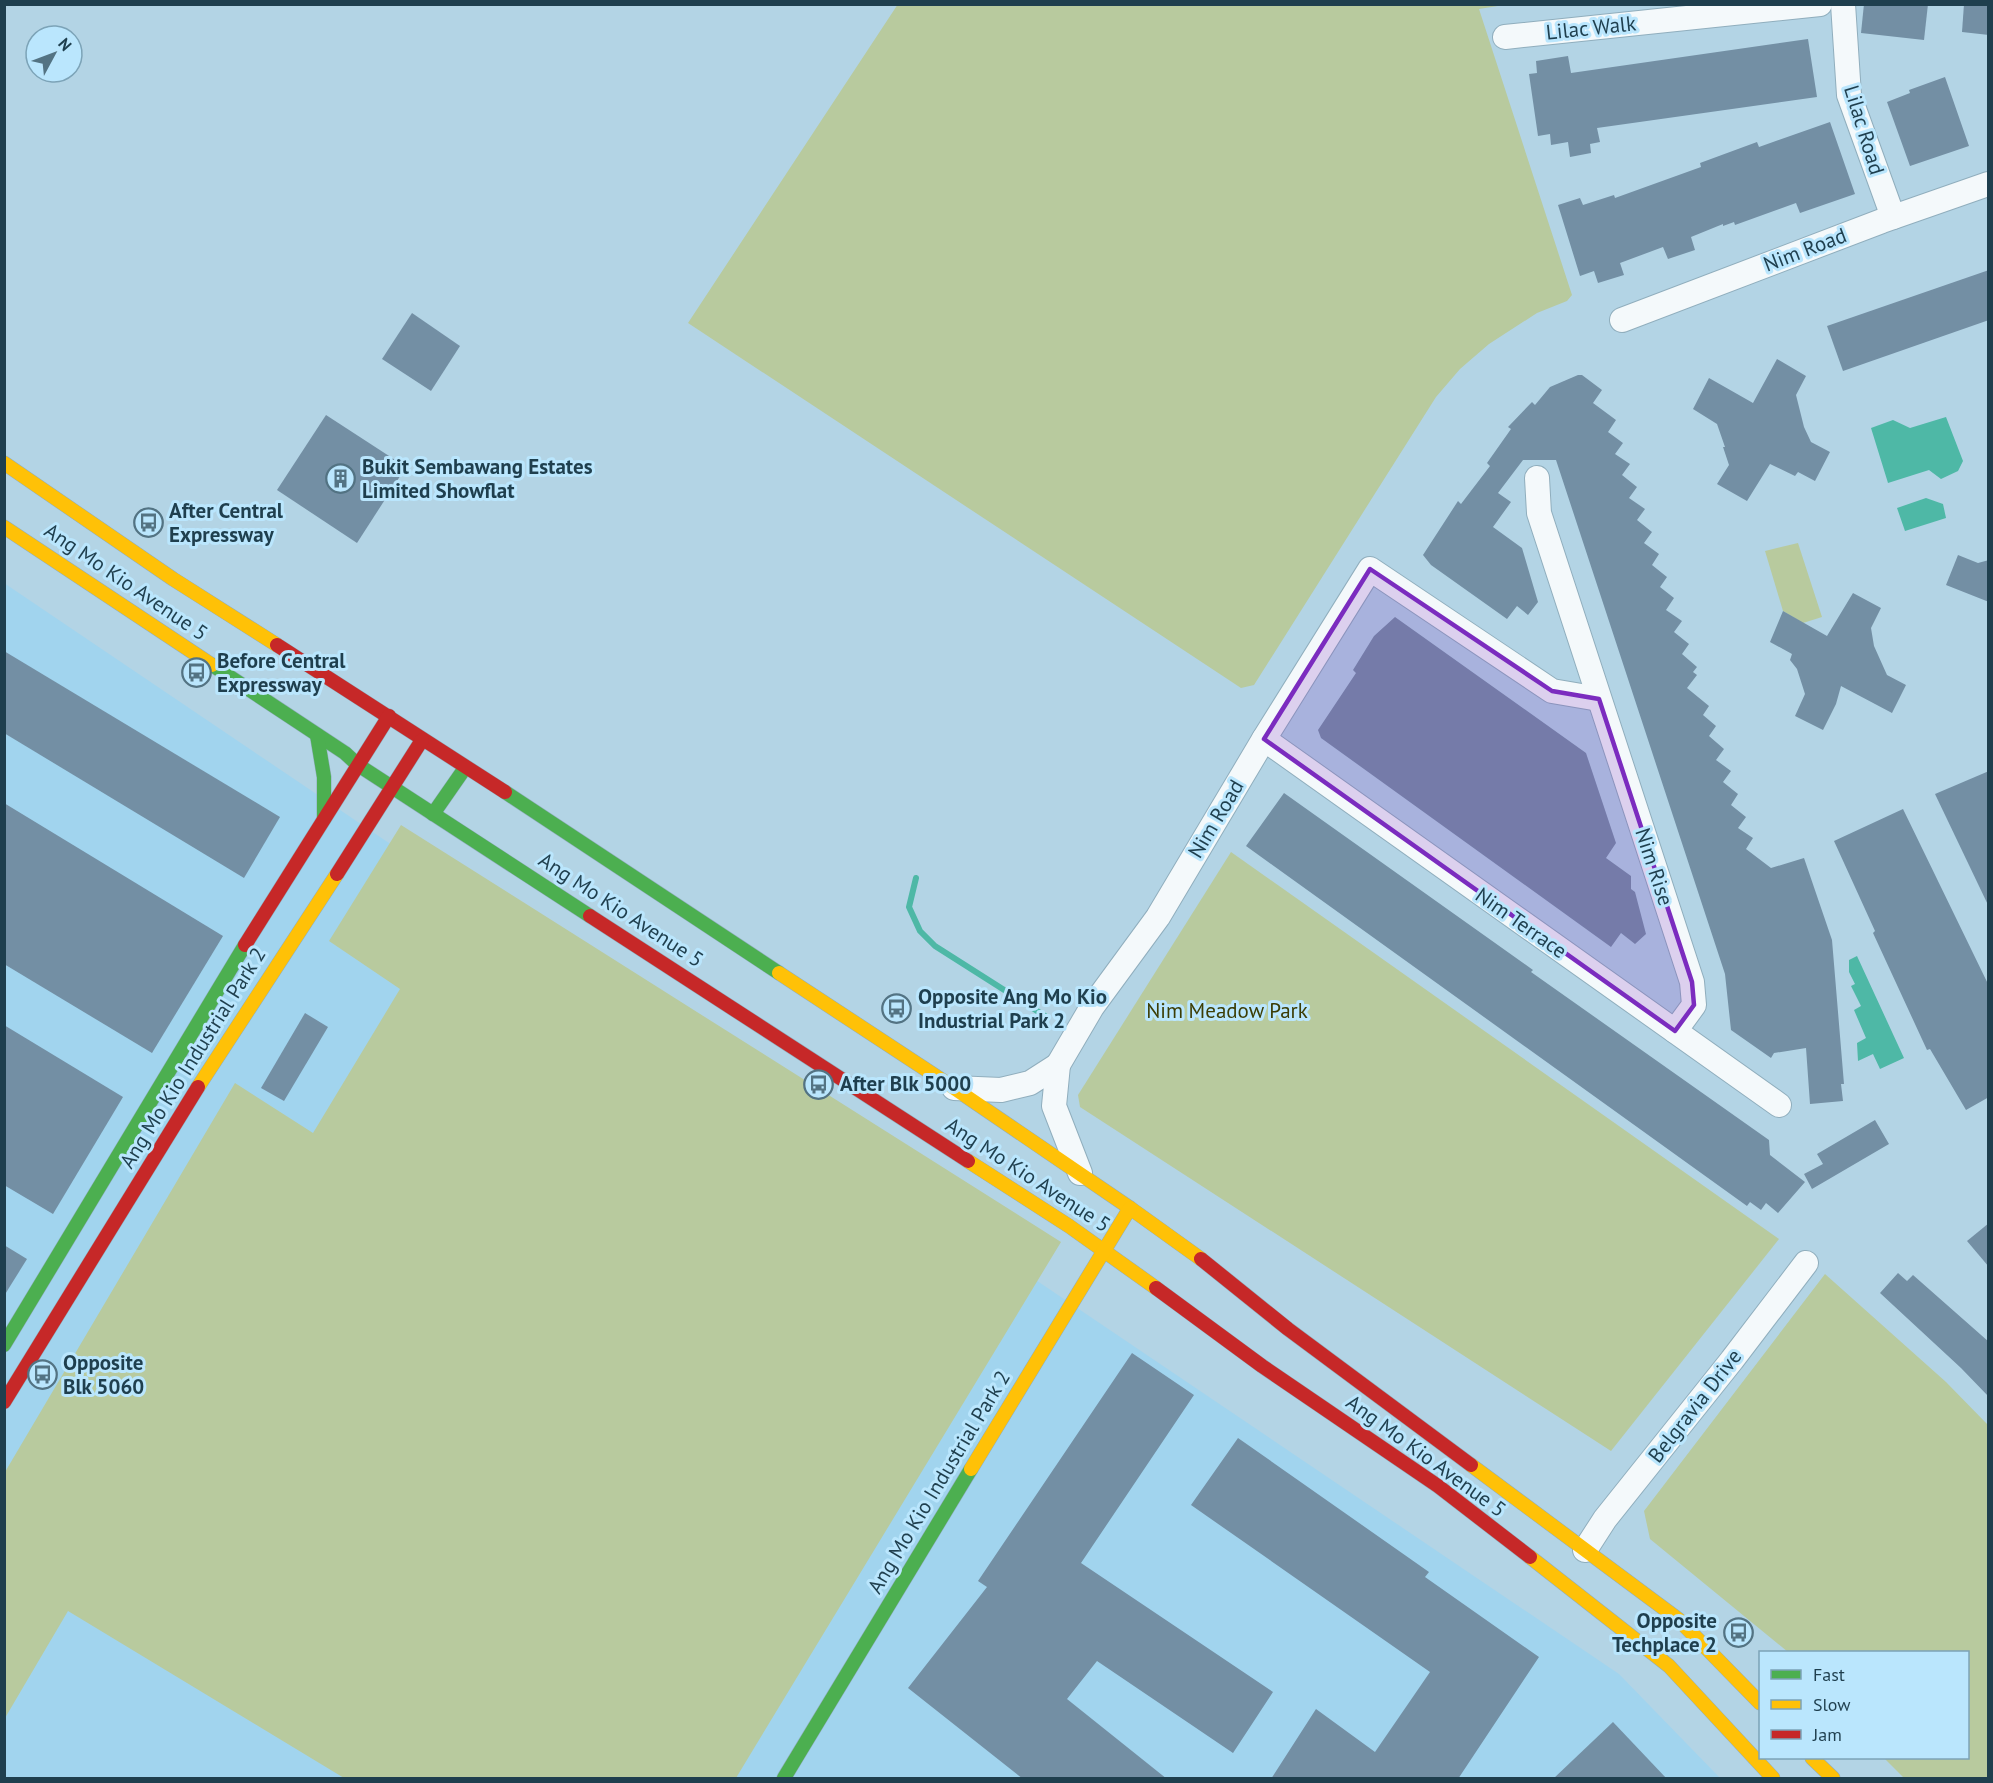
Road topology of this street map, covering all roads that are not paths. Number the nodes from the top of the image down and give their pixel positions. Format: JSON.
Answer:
{"nodes":[{"id":1,"x":1820,"y":4,"type":"edge"},
{"id":2,"x":1843,"y":4,"type":"edge"},
{"id":3,"x":1506,"y":37,"type":"dead end"},
{"id":4,"x":1989,"y":184,"type":"edge"},
{"id":5,"x":1893,"y":217,"type":"junction"},
{"id":6,"x":1622,"y":320,"type":"dead end"},
{"id":7,"x":4,"y":463,"type":"edge"},
{"id":8,"x":1537,"y":478,"type":"dead end"},
{"id":9,"x":4,"y":527,"type":"edge"},
{"id":10,"x":1599,"y":699,"type":"junction"},
{"id":11,"x":389,"y":716,"type":"junction"},
{"id":12,"x":317,"y":735,"type":"junction"},
{"id":13,"x":1264,"y":739,"type":"junction"},
{"id":14,"x":422,"y":740,"type":"junction"},
{"id":15,"x":358,"y":765,"type":"junction"},
{"id":16,"x":465,"y":768,"type":"junction"},
{"id":17,"x":394,"y":787,"type":"junction"},
{"id":18,"x":433,"y":814,"type":"junction"},
{"id":19,"x":324,"y":819,"type":"junction"},
{"id":20,"x":1675,"y":1031,"type":"junction"},
{"id":21,"x":1058,"y":1065,"type":"junction"},
{"id":22,"x":954,"y":1088,"type":"junction"},
{"id":23,"x":1779,"y":1106,"type":"dead end"},
{"id":24,"x":1080,"y":1173,"type":"junction"},
{"id":25,"x":1130,"y":1208,"type":"junction"},
{"id":26,"x":1104,"y":1249,"type":"junction"},
{"id":27,"x":1806,"y":1263,"type":"dead end"},
{"id":28,"x":4,"y":1345,"type":"edge"},
{"id":29,"x":4,"y":1402,"type":"edge"},
{"id":30,"x":1585,"y":1550,"type":"junction"},
{"id":31,"x":1759,"y":1701,"type":"edge"},
{"id":32,"x":1813,"y":1759,"type":"edge"},
{"id":33,"x":784,"y":1779,"type":"edge"},
{"id":34,"x":1773,"y":1779,"type":"edge"},
{"id":35,"x":1833,"y":1779,"type":"edge"}],
"edges":[{"from":1,"to":3,"type":"street","name":"Lilac Walk"},
{"from":2,"to":5,"type":"street","name":"Lilac Road"},
{"from":4,"to":5,"type":"street","name":"Nim Road"},
{"from":5,"to":6,"type":"street","name":"Nim Road"},
{"from":7,"to":11,"type":"main road","name":"Ang Mo Kio Avenue 5"},
{"from":8,"to":10,"type":"street","name":"Nim Rise"},
{"from":9,"to":12,"type":"main road","name":"Ang Mo Kio Avenue 5"},
{"from":10,"to":13,"type":"street","name":"Nim Road"},
{"from":10,"to":20,"type":"street","name":"Nim Rise"},
{"from":11,"to":14,"type":"main road","name":"Ang Mo Kio Avenue 5"},
{"from":11,"to":15,"type":"main road","name":"Ang Mo Kio Industrial Park 2"},
{"from":12,"to":15,"type":"main road","name":"Ang Mo Kio Avenue 5"},
{"from":12,"to":19,"type":"main road"},
{"from":13,"to":20,"type":"street","name":"Nim Terrace"},
{"from":13,"to":21,"type":"street","name":"Nim Road"},
{"from":14,"to":16,"type":"main road","name":"Ang Mo Kio Avenue 5"},
{"from":14,"to":17,"type":"main road","name":"Ang Mo Kio Industrial Park 2"},
{"from":15,"to":17,"type":"main road","name":"Ang Mo Kio Avenue 5"},
{"from":15,"to":19,"type":"main road","name":"Ang Mo Kio Industrial Park 2"},
{"from":16,"to":18,"type":"main road"},
{"from":16,"to":22,"type":"main road","name":"Ang Mo Kio Avenue 5"},
{"from":17,"to":18,"type":"main road","name":"Ang Mo Kio Avenue 5"},
{"from":17,"to":29,"type":"main road","name":"Ang Mo Kio Industrial Park 2"},
{"from":18,"to":26,"type":"main road","name":"Ang Mo Kio Avenue 5"},
{"from":19,"to":28,"type":"main road","name":"Ang Mo Kio Industrial Park 2"},
{"from":20,"to":23,"type":"street","name":"Nim Terrace"},
{"from":21,"to":22,"type":"street"},
{"from":21,"to":24,"type":"street"},
{"from":22,"to":24,"type":"main road","name":"Ang Mo Kio Avenue 5"},
{"from":24,"to":25,"type":"main road","name":"Ang Mo Kio Avenue 5"},
{"from":25,"to":26,"type":"main road","name":"Ang Mo Kio Industrial Park 2"},
{"from":25,"to":30,"type":"main road","name":"Ang Mo Kio Avenue 5"},
{"from":26,"to":33,"type":"main road","name":"Ang Mo Kio Industrial Park 2"},
{"from":26,"to":34,"type":"main road","name":"Ang Mo Kio Avenue 5"},
{"from":27,"to":30,"type":"street","name":"Belgravia Drive"},
{"from":30,"to":31,"type":"main road","name":"Ang Mo Kio Avenue 5"},
{"from":32,"to":35,"type":"main road"}]}
